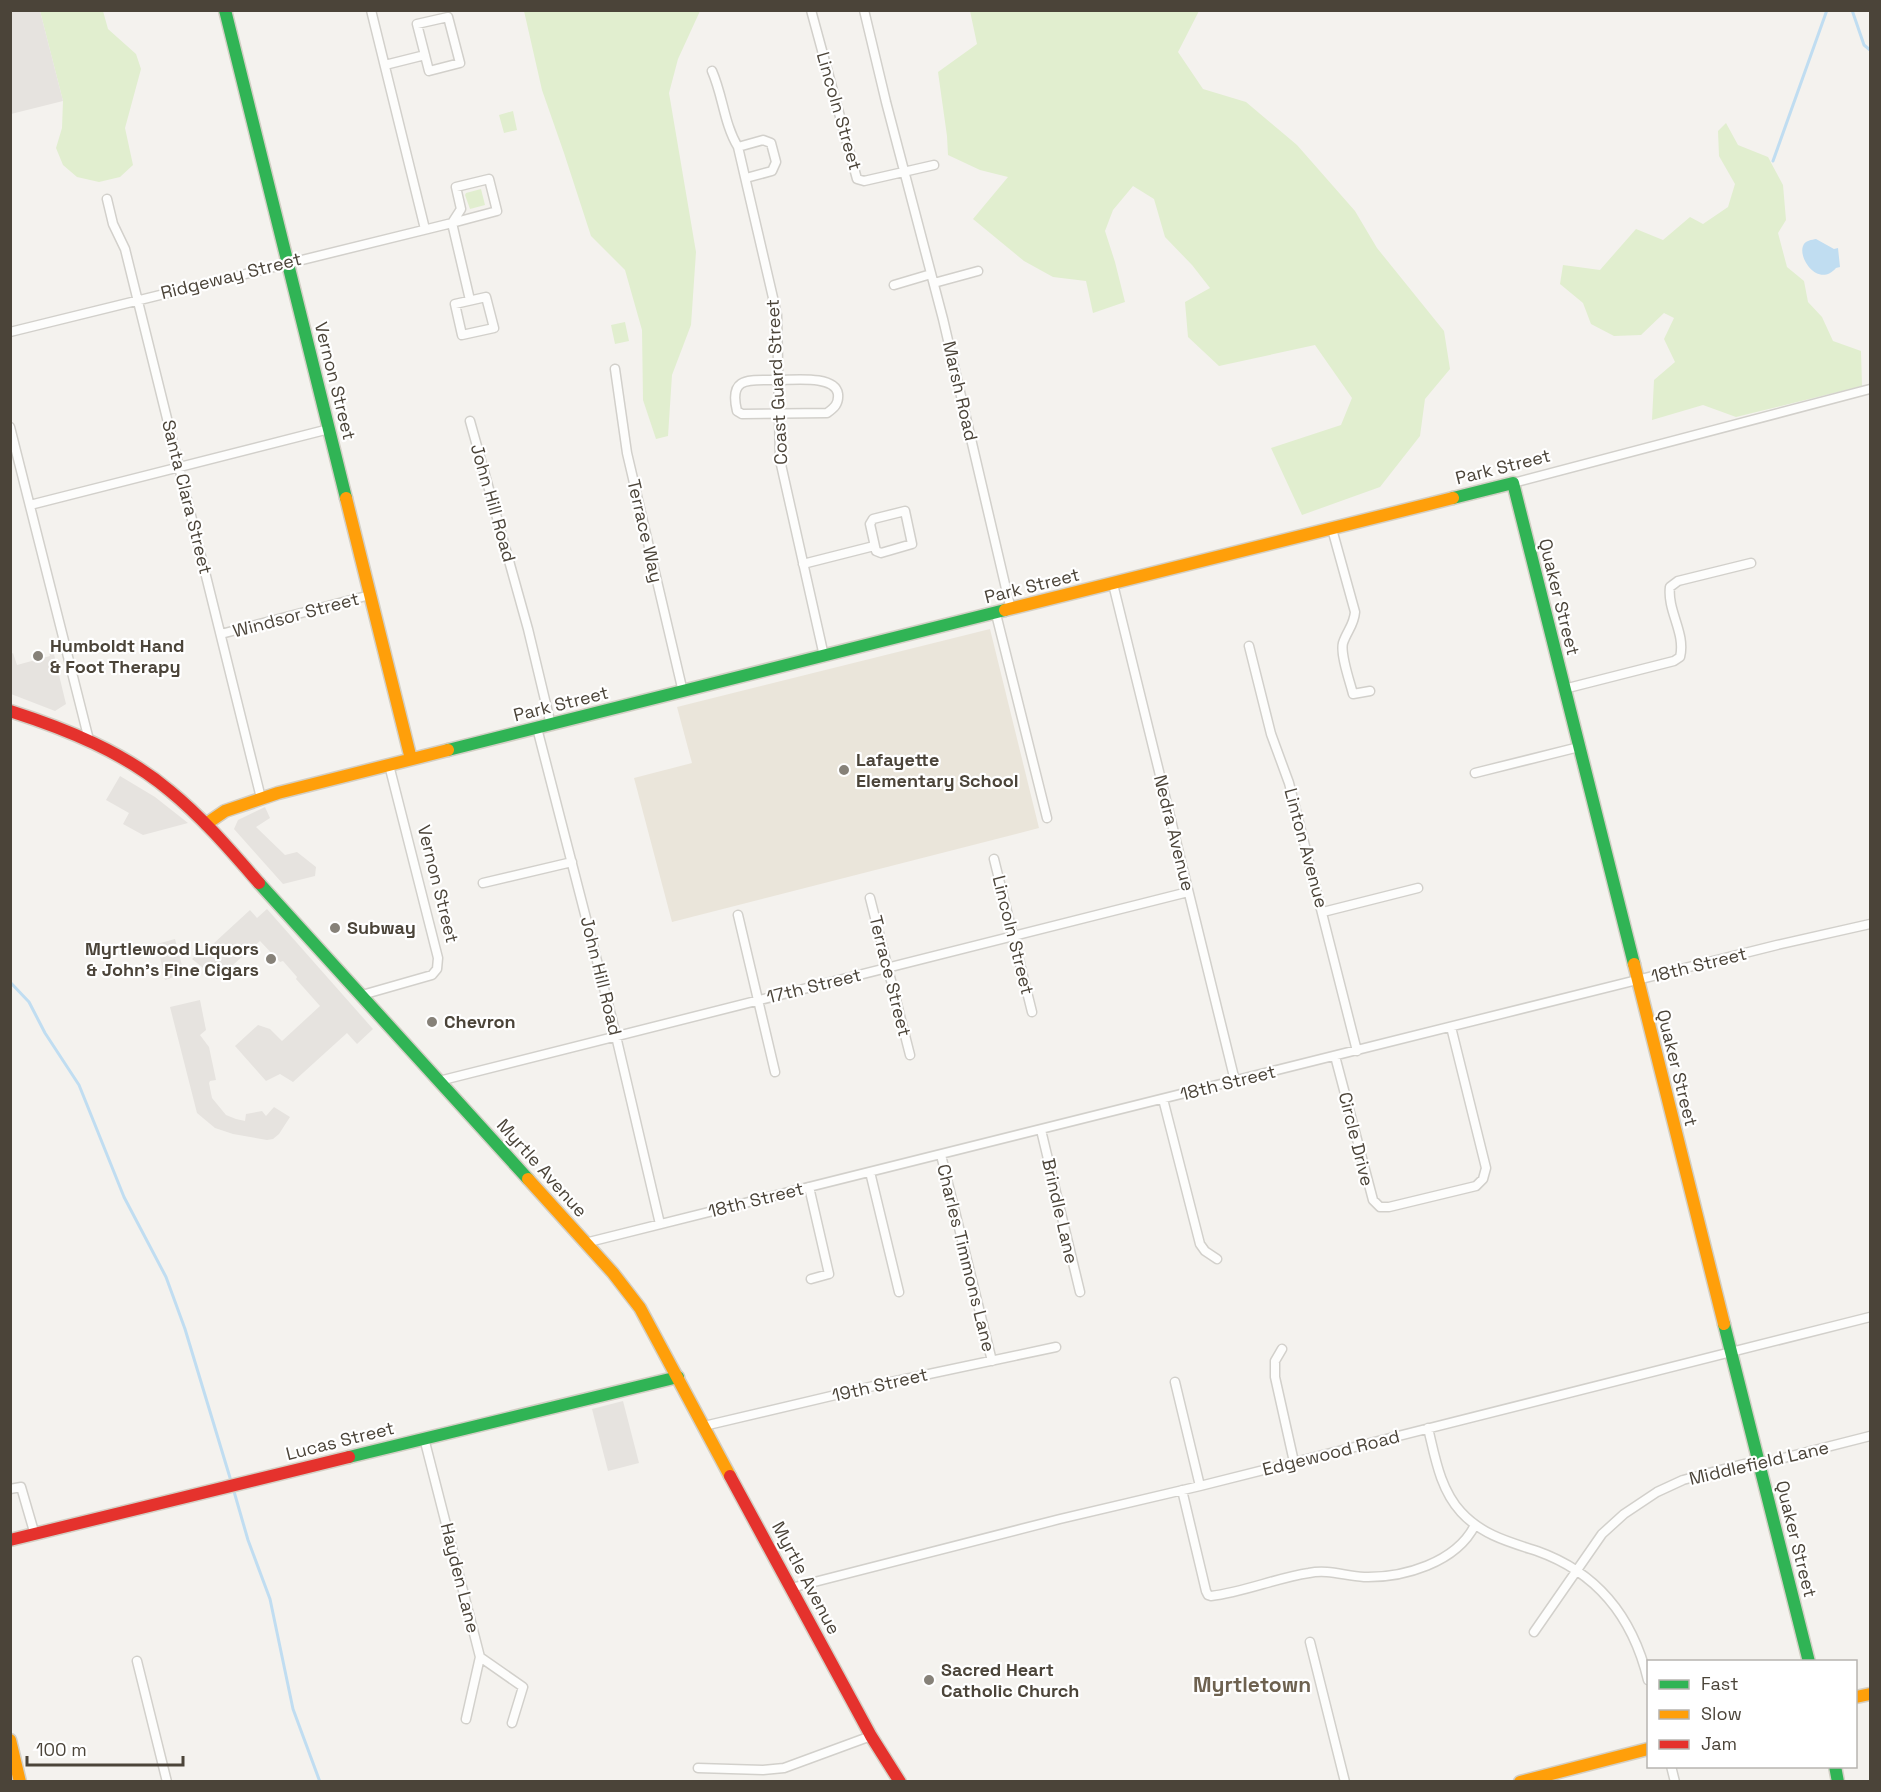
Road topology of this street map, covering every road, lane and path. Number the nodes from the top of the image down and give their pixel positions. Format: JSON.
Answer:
{"nodes":[{"id":1,"x":225,"y":10,"type":"edge"},
{"id":2,"x":371,"y":10,"type":"edge"},
{"id":3,"x":811,"y":10,"type":"edge"},
{"id":4,"x":864,"y":10,"type":"edge"},
{"id":5,"x":425,"y":56,"type":"junction"},
{"id":6,"x":386,"y":65,"type":"junction"},
{"id":7,"x":712,"y":71,"type":"dead end"},
{"id":8,"x":738,"y":147,"type":"junction"},
{"id":9,"x":934,"y":165,"type":"dead end"},
{"id":10,"x":904,"y":173,"type":"junction"},
{"id":11,"x":746,"y":178,"type":"junction"},
{"id":12,"x":107,"y":199,"type":"dead end"},
{"id":13,"x":452,"y":223,"type":"junction"},
{"id":14,"x":425,"y":229,"type":"junction"},
{"id":15,"x":287,"y":262,"type":"junction"},
{"id":16,"x":978,"y":271,"type":"dead end"},
{"id":17,"x":932,"y":279,"type":"junction"},
{"id":18,"x":894,"y":285,"type":"dead end"},
{"id":19,"x":138,"y":299,"type":"junction"},
{"id":20,"x":470,"y":300,"type":"junction"},
{"id":21,"x":10,"y":332,"type":"edge"},
{"id":22,"x":615,"y":369,"type":"dead end"},
{"id":23,"x":778,"y":380,"type":"junction"},
{"id":24,"x":1870,"y":389,"type":"edge"},
{"id":25,"x":779,"y":413,"type":"junction"},
{"id":26,"x":470,"y":421,"type":"dead end"},
{"id":27,"x":10,"y":427,"type":"edge"},
{"id":28,"x":328,"y":429,"type":"junction"},
{"id":29,"x":180,"y":468,"type":"junction"},
{"id":30,"x":1513,"y":483,"type":"junction"},
{"id":31,"x":30,"y":505,"type":"junction"},
{"id":32,"x":1332,"y":529,"type":"junction"},
{"id":33,"x":874,"y":546,"type":"junction"},
{"id":34,"x":1751,"y":563,"type":"dead end"},
{"id":35,"x":803,"y":564,"type":"junction"},
{"id":36,"x":1113,"y":584,"type":"junction"},
{"id":37,"x":370,"y":595,"type":"junction"},
{"id":38,"x":1011,"y":610,"type":"junction"},
{"id":39,"x":996,"y":614,"type":"junction"},
{"id":40,"x":221,"y":634,"type":"junction"},
{"id":41,"x":1249,"y":646,"type":"dead end"},
{"id":42,"x":824,"y":656,"type":"junction"},
{"id":43,"x":1564,"y":689,"type":"junction"},
{"id":44,"x":1370,"y":691,"type":"dead end"},
{"id":45,"x":683,"y":692,"type":"junction"},
{"id":46,"x":10,"y":711,"type":"edge"},
{"id":47,"x":551,"y":725,"type":"junction"},
{"id":48,"x":537,"y":728,"type":"junction"},
{"id":49,"x":89,"y":740,"type":"junction"},
{"id":50,"x":1579,"y":747,"type":"junction"},
{"id":51,"x":411,"y":759,"type":"junction"},
{"id":52,"x":389,"y":765,"type":"junction"},
{"id":53,"x":1475,"y":773,"type":"dead end"},
{"id":54,"x":261,"y":798,"type":"junction"},
{"id":55,"x":1047,"y":818,"type":"dead end"},
{"id":56,"x":206,"y":824,"type":"junction"},
{"id":57,"x":994,"y":859,"type":"dead end"},
{"id":58,"x":572,"y":862,"type":"junction"},
{"id":59,"x":483,"y":883,"type":"dead end"},
{"id":60,"x":1418,"y":888,"type":"dead end"},
{"id":61,"x":1188,"y":892,"type":"junction"},
{"id":62,"x":870,"y":898,"type":"dead end"},
{"id":63,"x":1323,"y":912,"type":"junction"},
{"id":64,"x":738,"y":915,"type":"dead end"},
{"id":65,"x":1870,"y":924,"type":"edge"},
{"id":66,"x":1012,"y":936,"type":"junction"},
{"id":67,"x":887,"y":967,"type":"junction"},
{"id":68,"x":1637,"y":980,"type":"junction"},
{"id":69,"x":362,"y":995,"type":"junction"},
{"id":70,"x":758,"y":1000,"type":"junction"},
{"id":71,"x":1032,"y":1012,"type":"dead end"},
{"id":72,"x":1451,"y":1027,"type":"junction"},
{"id":73,"x":616,"y":1036,"type":"junction"},
{"id":74,"x":1357,"y":1051,"type":"junction"},
{"id":75,"x":910,"y":1055,"type":"dead end"},
{"id":76,"x":1335,"y":1056,"type":"junction"},
{"id":77,"x":776,"y":1072,"type":"dead end"},
{"id":78,"x":439,"y":1081,"type":"junction"},
{"id":79,"x":1235,"y":1081,"type":"junction"},
{"id":80,"x":1163,"y":1099,"type":"junction"},
{"id":81,"x":1041,"y":1130,"type":"junction"},
{"id":82,"x":941,"y":1155,"type":"junction"},
{"id":83,"x":870,"y":1172,"type":"junction"},
{"id":84,"x":809,"y":1187,"type":"junction"},
{"id":85,"x":660,"y":1224,"type":"junction"},
{"id":86,"x":585,"y":1243,"type":"junction"},
{"id":87,"x":1217,"y":1259,"type":"dead end"},
{"id":88,"x":811,"y":1279,"type":"dead end"},
{"id":89,"x":899,"y":1292,"type":"dead end"},
{"id":90,"x":1080,"y":1292,"type":"dead end"},
{"id":91,"x":1870,"y":1317,"type":"edge"},
{"id":92,"x":1056,"y":1347,"type":"dead end"},
{"id":93,"x":1282,"y":1349,"type":"dead end"},
{"id":94,"x":1730,"y":1352,"type":"junction"},
{"id":95,"x":992,"y":1361,"type":"junction"},
{"id":96,"x":678,"y":1377,"type":"junction"},
{"id":97,"x":1175,"y":1382,"type":"dead end"},
{"id":98,"x":704,"y":1426,"type":"junction"},
{"id":99,"x":1428,"y":1428,"type":"junction"},
{"id":100,"x":1870,"y":1436,"type":"edge"},
{"id":101,"x":424,"y":1438,"type":"junction"},
{"id":102,"x":1294,"y":1462,"type":"junction"},
{"id":103,"x":1759,"y":1463,"type":"junction"},
{"id":104,"x":1200,"y":1486,"type":"junction"},
{"id":105,"x":10,"y":1489,"type":"edge"},
{"id":106,"x":1182,"y":1490,"type":"junction"},
{"id":107,"x":1475,"y":1525,"type":"junction"},
{"id":108,"x":35,"y":1535,"type":"junction"},
{"id":109,"x":10,"y":1540,"type":"edge"},
{"id":110,"x":1576,"y":1570,"type":"junction"},
{"id":111,"x":790,"y":1588,"type":"junction"},
{"id":112,"x":1534,"y":1632,"type":"dead end"},
{"id":113,"x":1310,"y":1642,"type":"dead end"},
{"id":114,"x":480,"y":1657,"type":"junction"},
{"id":115,"x":1808,"y":1660,"type":"edge"},
{"id":116,"x":137,"y":1661,"type":"dead end"},
{"id":117,"x":1647,"y":1676,"type":"edge"},
{"id":118,"x":466,"y":1719,"type":"dead end"},
{"id":119,"x":512,"y":1723,"type":"dead end"},
{"id":120,"x":871,"y":1736,"type":"junction"},
{"id":121,"x":10,"y":1740,"type":"edge"},
{"id":122,"x":1647,"y":1749,"type":"edge"},
{"id":123,"x":698,"y":1768,"type":"dead end"},
{"id":124,"x":1546,"y":1778,"type":"edge"},
{"id":125,"x":20,"y":1782,"type":"edge"},
{"id":126,"x":166,"y":1782,"type":"edge"},
{"id":127,"x":900,"y":1782,"type":"edge"},
{"id":128,"x":1345,"y":1782,"type":"edge"},
{"id":129,"x":1520,"y":1782,"type":"edge"}],
"edges":[{"from":1,"to":15,"type":"street","name":"Vernon Street"},
{"from":2,"to":6,"type":"street"},
{"from":3,"to":10,"type":"street","name":"Lincoln Street"},
{"from":4,"to":10,"type":"street"},
{"from":5,"to":5,"type":"street"},
{"from":5,"to":6,"type":"street"},
{"from":6,"to":14,"type":"street"},
{"from":7,"to":8,"type":"street","name":"Coast Guard Street"},
{"from":8,"to":11,"type":"street","name":"Coast Guard Street"},
{"from":8,"to":11,"type":"street"},
{"from":9,"to":10,"type":"street"},
{"from":10,"to":17,"type":"street","name":"Marsh Road"},
{"from":11,"to":23,"type":"street","name":"Coast Guard Street"},
{"from":12,"to":19,"type":"street","name":"Santa Clara Street"},
{"from":13,"to":13,"type":"street","name":"Ridgeway Street"},
{"from":13,"to":14,"type":"street","name":"Ridgeway Street"},
{"from":13,"to":20,"type":"street"},
{"from":14,"to":15,"type":"street","name":"Ridgeway Street"},
{"from":15,"to":19,"type":"street","name":"Ridgeway Street"},
{"from":15,"to":28,"type":"street","name":"Vernon Street"},
{"from":16,"to":17,"type":"street"},
{"from":17,"to":18,"type":"street"},
{"from":17,"to":38,"type":"street","name":"Marsh Road"},
{"from":19,"to":21,"type":"street","name":"Ridgeway Street"},
{"from":19,"to":29,"type":"street","name":"Santa Clara Street"},
{"from":20,"to":20,"type":"street"},
{"from":22,"to":45,"type":"street","name":"Terrace Way"},
{"from":23,"to":25,"type":"street","name":"Coast Guard Street"},
{"from":23,"to":25,"type":"street"},
{"from":23,"to":25,"type":"street"},
{"from":24,"to":30,"type":"street","name":"Park Street"},
{"from":25,"to":35,"type":"street","name":"Coast Guard Street"},
{"from":26,"to":47,"type":"street","name":"John Hill Road"},
{"from":27,"to":31,"type":"street"},
{"from":28,"to":29,"type":"street"},
{"from":28,"to":37,"type":"street","name":"Vernon Street"},
{"from":29,"to":31,"type":"street"},
{"from":29,"to":40,"type":"street","name":"Santa Clara Street"},
{"from":30,"to":32,"type":"street","name":"Park Street"},
{"from":30,"to":43,"type":"street","name":"Quaker Street"},
{"from":31,"to":49,"type":"street"},
{"from":32,"to":36,"type":"street","name":"Park Street"},
{"from":32,"to":44,"type":"street"},
{"from":33,"to":33,"type":"street"},
{"from":33,"to":35,"type":"street"},
{"from":34,"to":43,"type":"street"},
{"from":35,"to":42,"type":"street","name":"Coast Guard Street"},
{"from":36,"to":38,"type":"street","name":"Park Street"},
{"from":36,"to":61,"type":"street","name":"Nedra Avenue"},
{"from":37,"to":40,"type":"street","name":"Windsor Street"},
{"from":37,"to":51,"type":"street","name":"Vernon Street"},
{"from":38,"to":39,"type":"street","name":"Park Street"},
{"from":39,"to":42,"type":"street","name":"Park Street"},
{"from":39,"to":55,"type":"street"},
{"from":40,"to":54,"type":"street","name":"Santa Clara Street"},
{"from":41,"to":63,"type":"street","name":"Linton Avenue"},
{"from":42,"to":45,"type":"street","name":"Park Street"},
{"from":43,"to":50,"type":"street","name":"Quaker Street"},
{"from":45,"to":47,"type":"street","name":"Park Street"},
{"from":46,"to":49,"type":"street","name":"Myrtle Avenue"},
{"from":47,"to":48,"type":"street","name":"Park Street"},
{"from":48,"to":51,"type":"street","name":"Park Street"},
{"from":48,"to":58,"type":"street","name":"John Hill Road"},
{"from":49,"to":56,"type":"street","name":"Myrtle Avenue"},
{"from":50,"to":53,"type":"street"},
{"from":50,"to":68,"type":"street","name":"Quaker Street"},
{"from":51,"to":52,"type":"street","name":"Park Street"},
{"from":52,"to":54,"type":"street","name":"Park Street"},
{"from":52,"to":69,"type":"street","name":"Vernon Street"},
{"from":54,"to":56,"type":"street","name":"Park Street"},
{"from":56,"to":69,"type":"street","name":"Myrtle Avenue"},
{"from":57,"to":66,"type":"street","name":"Lincoln Street"},
{"from":58,"to":59,"type":"street"},
{"from":58,"to":73,"type":"street","name":"John Hill Road"},
{"from":60,"to":63,"type":"street"},
{"from":61,"to":66,"type":"street","name":"17th Street"},
{"from":61,"to":79,"type":"street","name":"Nedra Avenue"},
{"from":62,"to":67,"type":"street","name":"Terrace Street"},
{"from":63,"to":74,"type":"street","name":"Linton Avenue"},
{"from":64,"to":70,"type":"street"},
{"from":65,"to":68,"type":"street","name":"18th Street"},
{"from":66,"to":67,"type":"street","name":"17th Street"},
{"from":66,"to":71,"type":"street","name":"Lincoln Street"},
{"from":67,"to":70,"type":"street","name":"17th Street"},
{"from":67,"to":75,"type":"street","name":"Terrace Street"},
{"from":68,"to":72,"type":"street","name":"18th Street"},
{"from":68,"to":94,"type":"street","name":"Quaker Street"},
{"from":69,"to":78,"type":"street","name":"Myrtle Avenue"},
{"from":70,"to":73,"type":"street","name":"17th Street"},
{"from":70,"to":77,"type":"street"},
{"from":72,"to":74,"type":"street","name":"18th Street"},
{"from":72,"to":76,"type":"street","name":"Circle Drive"},
{"from":73,"to":78,"type":"street","name":"17th Street"},
{"from":73,"to":85,"type":"street","name":"John Hill Road"},
{"from":74,"to":76,"type":"street","name":"18th Street"},
{"from":76,"to":79,"type":"street","name":"18th Street"},
{"from":78,"to":86,"type":"street","name":"Myrtle Avenue"},
{"from":79,"to":80,"type":"street","name":"18th Street"},
{"from":80,"to":81,"type":"street","name":"18th Street"},
{"from":80,"to":87,"type":"street"},
{"from":81,"to":82,"type":"street","name":"18th Street"},
{"from":81,"to":90,"type":"street","name":"Brindle Lane"},
{"from":82,"to":83,"type":"street","name":"18th Street"},
{"from":82,"to":95,"type":"street","name":"Charles Timmons Lane"},
{"from":83,"to":84,"type":"street","name":"18th Street"},
{"from":83,"to":89,"type":"street"},
{"from":84,"to":85,"type":"street","name":"18th Street"},
{"from":84,"to":88,"type":"street"},
{"from":85,"to":86,"type":"street","name":"18th Street"},
{"from":86,"to":96,"type":"street","name":"Myrtle Avenue"},
{"from":91,"to":94,"type":"street","name":"Edgewood Road"},
{"from":92,"to":95,"type":"street","name":"19th Street"},
{"from":93,"to":102,"type":"street"},
{"from":94,"to":99,"type":"street","name":"Edgewood Road"},
{"from":94,"to":103,"type":"street","name":"Quaker Street"},
{"from":95,"to":98,"type":"street","name":"19th Street"},
{"from":96,"to":98,"type":"street","name":"Myrtle Avenue"},
{"from":96,"to":101,"type":"street","name":"Lucas Street"},
{"from":97,"to":104,"type":"street"},
{"from":98,"to":111,"type":"street","name":"Myrtle Avenue"},
{"from":99,"to":102,"type":"street","name":"Edgewood Road"},
{"from":99,"to":107,"type":"street"},
{"from":100,"to":103,"type":"street","name":"Middlefield Lane"},
{"from":101,"to":108,"type":"street","name":"Lucas Street"},
{"from":101,"to":114,"type":"street","name":"Hayden Lane"},
{"from":102,"to":104,"type":"street","name":"Edgewood Road"},
{"from":103,"to":110,"type":"street","name":"Middlefield Lane"},
{"from":103,"to":115,"type":"street","name":"Quaker Street"},
{"from":104,"to":106,"type":"street","name":"Edgewood Road"},
{"from":105,"to":108,"type":"street"},
{"from":106,"to":107,"type":"street"},
{"from":106,"to":111,"type":"street","name":"Edgewood Road"},
{"from":107,"to":110,"type":"street"},
{"from":108,"to":109,"type":"street","name":"Lucas Street"},
{"from":110,"to":112,"type":"street","name":"Middlefield Lane"},
{"from":110,"to":117,"type":"street"},
{"from":111,"to":120,"type":"street","name":"Myrtle Avenue"},
{"from":113,"to":128,"type":"street"},
{"from":114,"to":118,"type":"street","name":"Hayden Lane"},
{"from":114,"to":119,"type":"street"},
{"from":116,"to":126,"type":"street"},
{"from":120,"to":123,"type":"street"},
{"from":120,"to":127,"type":"street","name":"Myrtle Avenue"},
{"from":121,"to":125,"type":"street"},
{"from":122,"to":124,"type":"street"},
{"from":124,"to":129,"type":"street"}]}
